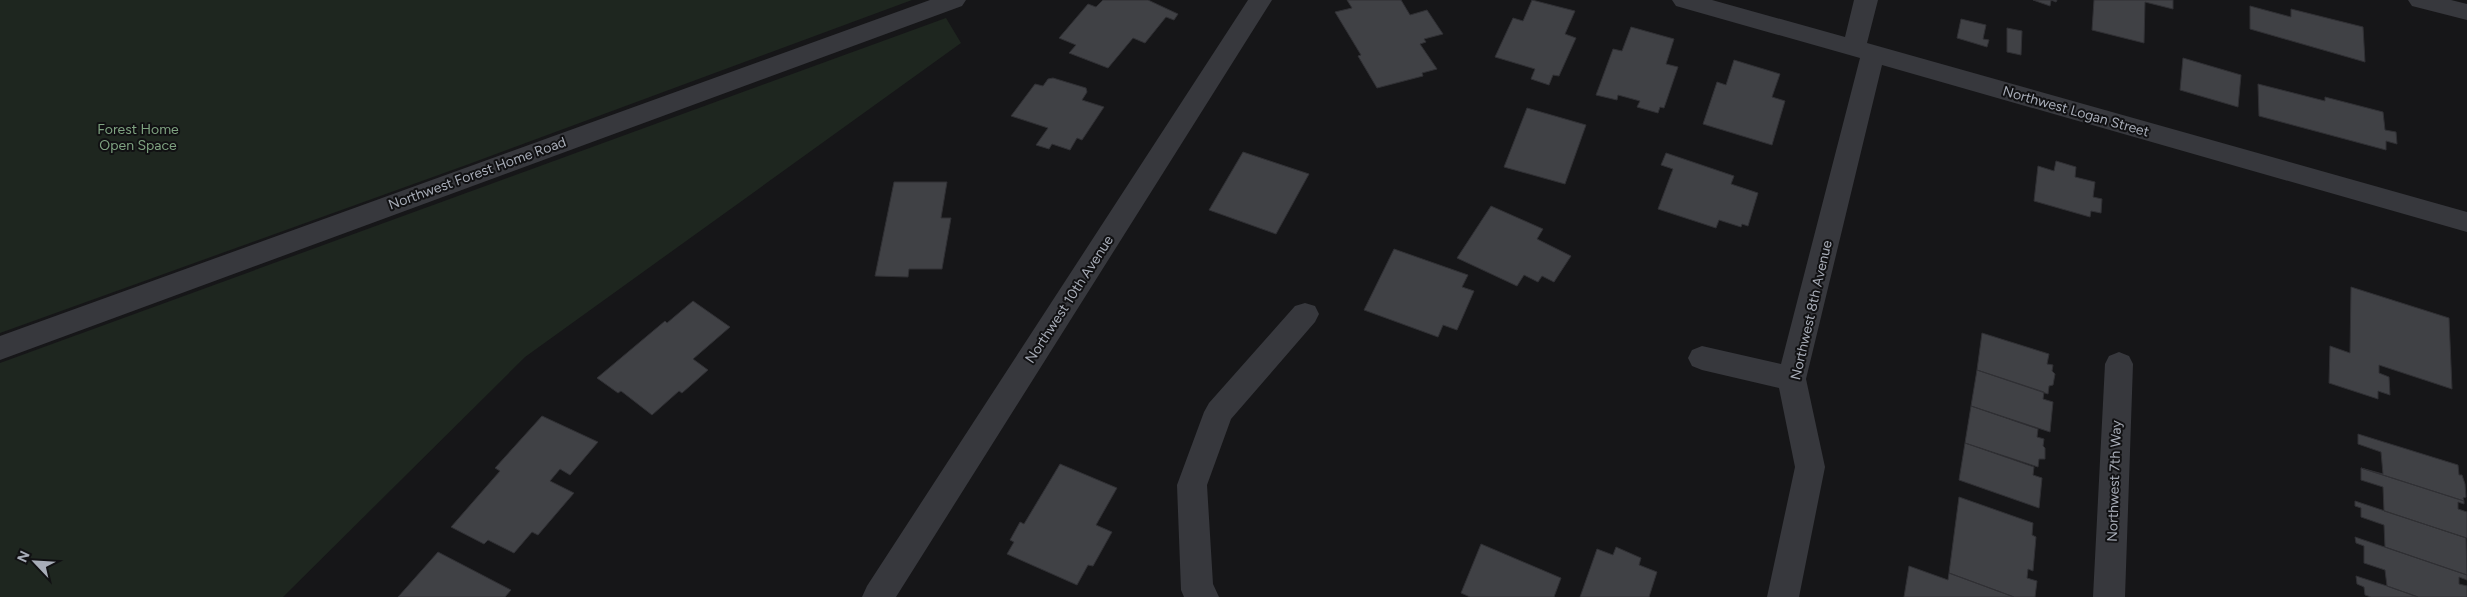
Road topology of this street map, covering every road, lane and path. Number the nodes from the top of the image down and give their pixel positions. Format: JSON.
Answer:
{"nodes":[{"id":1,"x":954,"y":0,"type":"edge"},
{"id":2,"x":1260,"y":0,"type":"edge"},
{"id":3,"x":1684,"y":0,"type":"edge"},
{"id":4,"x":1866,"y":0,"type":"edge"},
{"id":5,"x":2420,"y":0,"type":"edge"},
{"id":6,"x":2467,"y":12,"type":"edge"},
{"id":7,"x":1863,"y":51,"type":"junction"},
{"id":8,"x":2467,"y":222,"type":"edge"},
{"id":9,"x":1305,"y":314,"type":"dead end"},
{"id":10,"x":0,"y":348,"type":"edge"},
{"id":11,"x":1702,"y":358,"type":"dead end"},
{"id":12,"x":2119,"y":364,"type":"dead end"},
{"id":13,"x":1792,"y":380,"type":"junction"},
{"id":14,"x":878,"y":597,"type":"edge"},
{"id":15,"x":1203,"y":597,"type":"edge"},
{"id":16,"x":1784,"y":597,"type":"edge"},
{"id":17,"x":2109,"y":597,"type":"edge"}],
"edges":[{"from":1,"to":10,"type":"street","name":"Northwest Forest Home Road"},
{"from":2,"to":14,"type":"street","name":"Northwest 10th Avenue"},
{"from":3,"to":7,"type":"street","name":"Northwest Logan Street"},
{"from":4,"to":7,"type":"street","name":"Northwest 8th Avenue"},
{"from":5,"to":6,"type":"street"},
{"from":7,"to":8,"type":"street","name":"Northwest Logan Street"},
{"from":7,"to":13,"type":"street","name":"Northwest 8th Avenue"},
{"from":9,"to":15,"type":"street"},
{"from":11,"to":13,"type":"street"},
{"from":12,"to":17,"type":"street","name":"Northwest 7th Way"},
{"from":13,"to":16,"type":"street","name":"Northwest 8th Avenue"}]}
